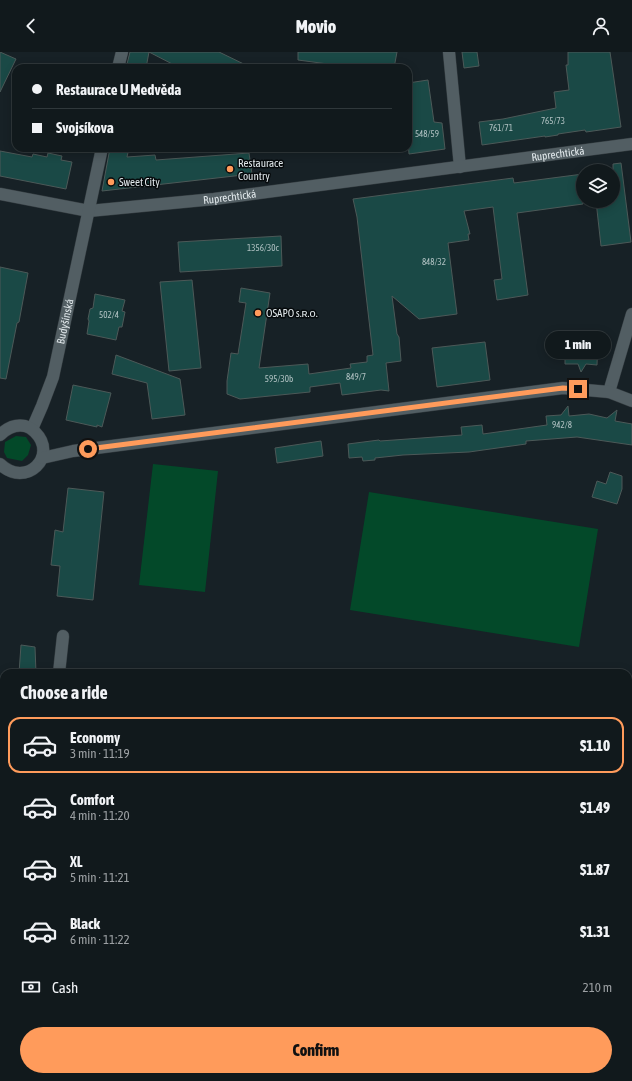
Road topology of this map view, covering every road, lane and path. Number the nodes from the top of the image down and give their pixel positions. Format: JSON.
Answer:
{"nodes":[{"id":1,"x":122,"y":52,"type":"edge"},
{"id":2,"x":449,"y":52,"type":"edge"},
{"id":3,"x":119,"y":64,"type":"edge"},
{"id":4,"x":632,"y":144,"type":"edge"},
{"id":5,"x":101,"y":152,"type":"edge"},
{"id":6,"x":460,"y":167,"type":"junction"},
{"id":7,"x":0,"y":194,"type":"edge"},
{"id":8,"x":89,"y":211,"type":"junction"},
{"id":9,"x":632,"y":314,"type":"edge"},
{"id":10,"x":609,"y":392,"type":"junction"},
{"id":11,"x":632,"y":401,"type":"edge"},
{"id":12,"x":32,"y":429,"type":"junction"},
{"id":13,"x":0,"y":435,"type":"edge"},
{"id":14,"x":42,"y":458,"type":"junction"},
{"id":15,"x":0,"y":464,"type":"edge"},
{"id":16,"x":63,"y":636,"type":"dead end"},
{"id":17,"x":59,"y":669,"type":"edge"}],
"edges":[{"from":1,"to":3,"type":"street"},
{"from":2,"to":6,"type":"street"},
{"from":4,"to":6,"type":"street","name":"Ruprechtická"},
{"from":5,"to":8,"type":"street","name":"Budyšínská"},
{"from":6,"to":8,"type":"street","name":"Ruprechtická"},
{"from":7,"to":8,"type":"street","name":"Ruprechtická"},
{"from":8,"to":12,"type":"street","name":"Budyšínská"},
{"from":9,"to":10,"type":"street"},
{"from":10,"to":11,"type":"street"},
{"from":10,"to":14,"type":"street"},
{"from":12,"to":13,"type":"street"},
{"from":12,"to":14,"type":"street"},
{"from":14,"to":15,"type":"street"},
{"from":16,"to":17,"type":"street"}]}
